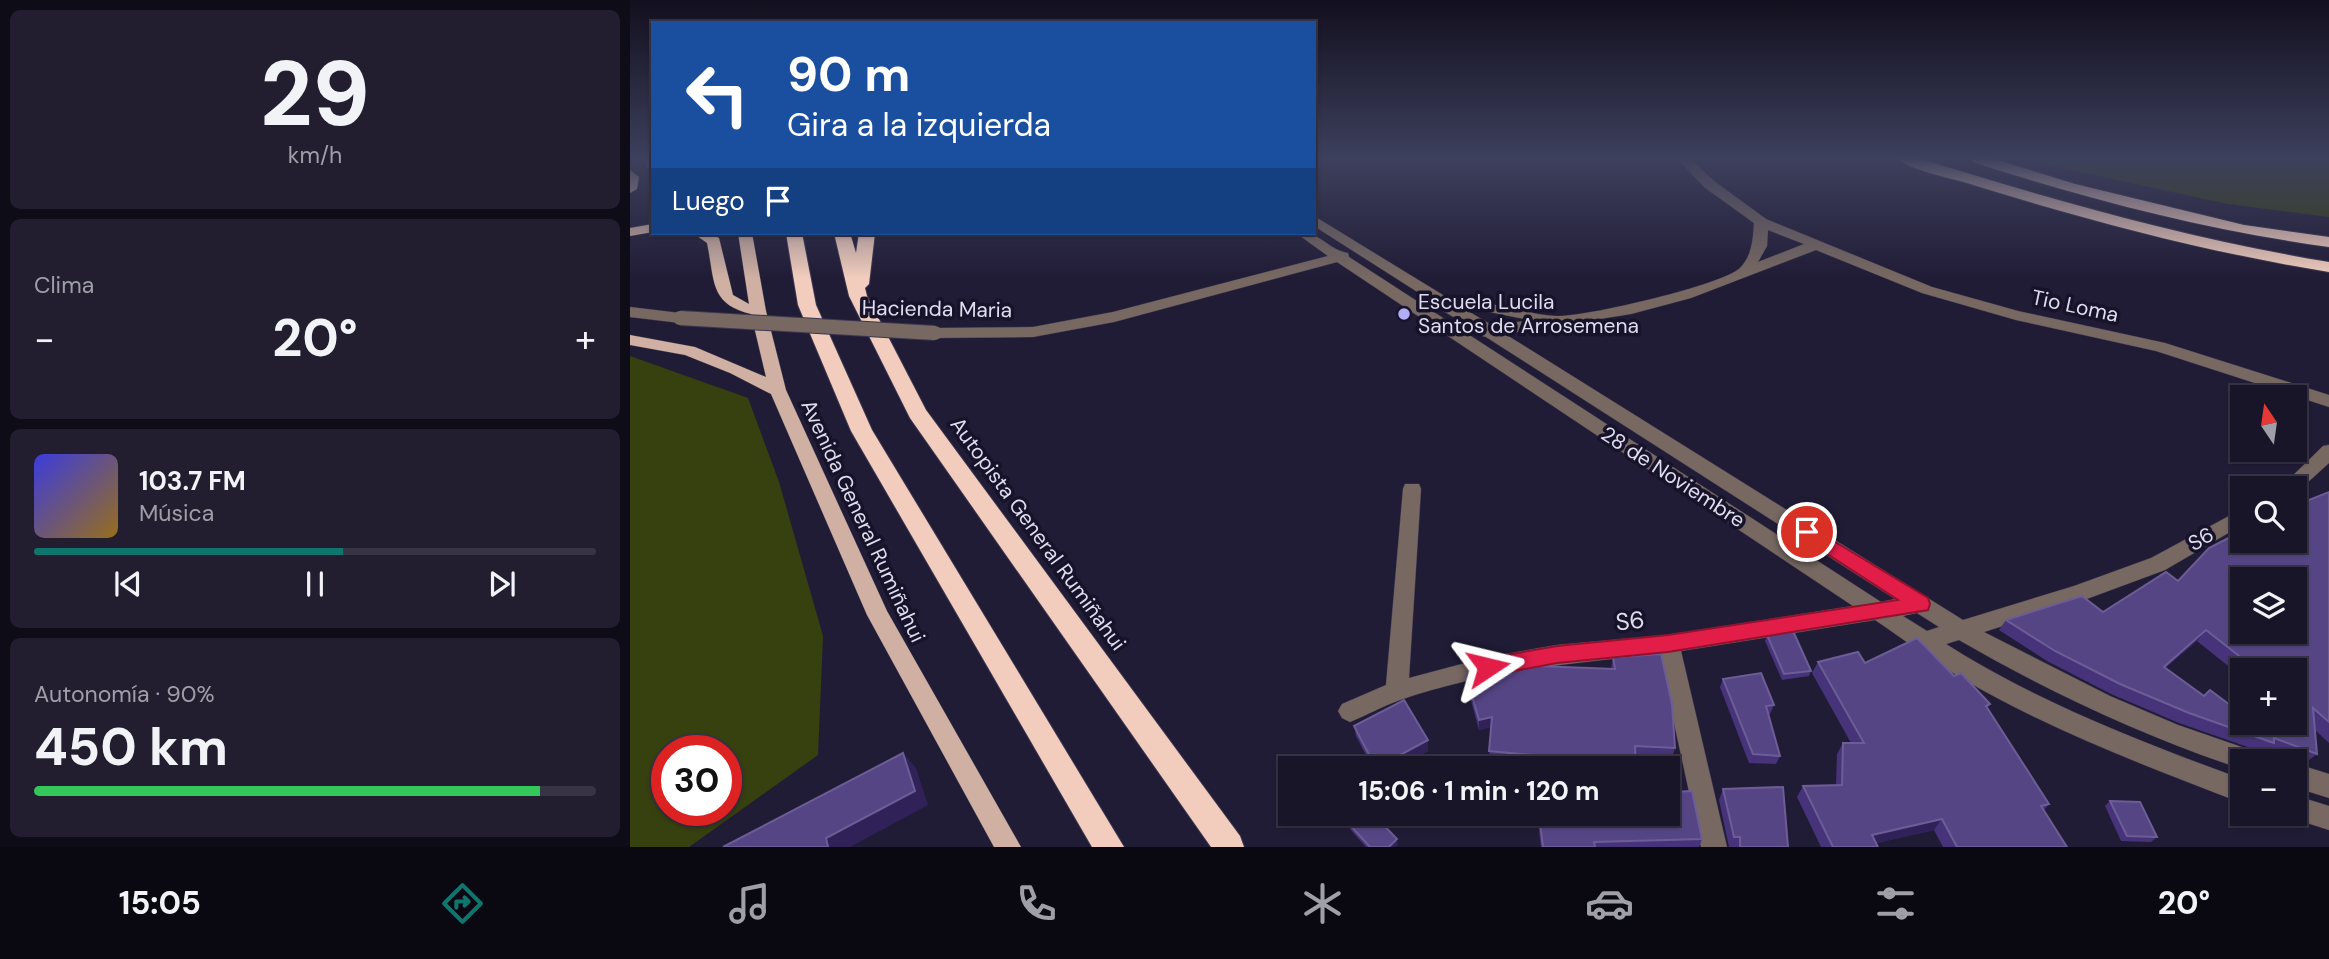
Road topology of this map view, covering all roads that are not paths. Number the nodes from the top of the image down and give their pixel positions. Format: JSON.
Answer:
{"nodes":[{"id":1,"x":1729,"y":199,"type":"edge"},
{"id":2,"x":2031,"y":199,"type":"edge"},
{"id":3,"x":2114,"y":199,"type":"edge"},
{"id":4,"x":1316,"y":221,"type":"edge"},
{"id":5,"x":1761,"y":222,"type":"junction"},
{"id":6,"x":651,"y":228,"type":"edge"},
{"id":7,"x":630,"y":232,"type":"edge"},
{"id":8,"x":704,"y":235,"type":"edge"},
{"id":9,"x":745,"y":235,"type":"edge"},
{"id":10,"x":794,"y":235,"type":"edge"},
{"id":11,"x":843,"y":235,"type":"edge"},
{"id":12,"x":867,"y":235,"type":"edge"},
{"id":13,"x":1306,"y":235,"type":"edge"},
{"id":14,"x":2329,"y":242,"type":"edge"},
{"id":15,"x":1815,"y":245,"type":"junction"},
{"id":16,"x":1360,"y":252,"type":"junction"},
{"id":17,"x":1338,"y":257,"type":"junction"},
{"id":18,"x":2329,"y":267,"type":"edge"},
{"id":19,"x":1747,"y":269,"type":"junction"},
{"id":20,"x":858,"y":296,"type":"junction"},
{"id":21,"x":1451,"y":307,"type":"junction"},
{"id":22,"x":758,"y":311,"type":"junction"},
{"id":23,"x":630,"y":312,"type":"edge"},
{"id":24,"x":1430,"y":315,"type":"junction"},
{"id":25,"x":1558,"y":321,"type":"junction"},
{"id":26,"x":1490,"y":331,"type":"junction"},
{"id":27,"x":1457,"y":336,"type":"junction"},
{"id":28,"x":630,"y":340,"type":"edge"},
{"id":29,"x":778,"y":390,"type":"junction"},
{"id":30,"x":2329,"y":401,"type":"edge"},
{"id":31,"x":2329,"y":451,"type":"edge"},
{"id":32,"x":2302,"y":476,"type":"edge"},
{"id":33,"x":1412,"y":489,"type":"dead end"},
{"id":34,"x":2230,"y":523,"type":"edge"},
{"id":35,"x":1921,"y":604,"type":"junction"},
{"id":36,"x":1879,"y":612,"type":"junction"},
{"id":37,"x":1961,"y":630,"type":"junction"},
{"id":38,"x":1922,"y":642,"type":"junction"},
{"id":39,"x":1668,"y":644,"type":"junction"},
{"id":40,"x":1397,"y":691,"type":"junction"},
{"id":41,"x":1350,"y":711,"type":"dead end"},
{"id":42,"x":2230,"y":753,"type":"edge"},
{"id":43,"x":2307,"y":779,"type":"edge"},
{"id":44,"x":2329,"y":786,"type":"edge"},
{"id":45,"x":2230,"y":787,"type":"edge"},
{"id":46,"x":2307,"y":811,"type":"edge"},
{"id":47,"x":2329,"y":818,"type":"edge"},
{"id":48,"x":1008,"y":847,"type":"edge"},
{"id":49,"x":1109,"y":847,"type":"edge"},
{"id":50,"x":1229,"y":847,"type":"edge"},
{"id":51,"x":1714,"y":847,"type":"edge"}],
"edges":[{"from":1,"to":5,"type":"street"},
{"from":2,"to":18,"type":"highway"},
{"from":3,"to":14,"type":"highway"},
{"from":4,"to":16,"type":"street"},
{"from":5,"to":15,"type":"street"},
{"from":5,"to":19,"type":"street"},
{"from":6,"to":7,"type":"main road"},
{"from":8,"to":22,"type":"main road"},
{"from":9,"to":22,"type":"main road","name":"Avenida General Rumiñahui"},
{"from":10,"to":49,"type":"highway"},
{"from":11,"to":20,"type":"highway","name":"Autopista General Rumiñahui"},
{"from":12,"to":20,"type":"highway"},
{"from":13,"to":17,"type":"street","name":"28 de Noviembre"},
{"from":15,"to":19,"type":"street"},
{"from":15,"to":30,"type":"street","name":"Tio Loma"},
{"from":16,"to":17,"type":"street","name":"Hacienda Maria"},
{"from":16,"to":21,"type":"street"},
{"from":17,"to":23,"type":"street","name":"Hacienda Maria","bridge":true},
{"from":17,"to":24,"type":"street","name":"28 de Noviembre"},
{"from":19,"to":25,"type":"street"},
{"from":20,"to":50,"type":"highway","name":"Autopista General Rumiñahui"},
{"from":21,"to":24,"type":"street"},
{"from":21,"to":25,"type":"street"},
{"from":21,"to":26,"type":"street"},
{"from":22,"to":29,"type":"main road","name":"Avenida General Rumiñahui"},
{"from":24,"to":27,"type":"street","name":"28 de Noviembre"},
{"from":25,"to":26,"type":"street"},
{"from":26,"to":27,"type":"street"},
{"from":26,"to":35,"type":"street"},
{"from":27,"to":36,"type":"street","name":"28 de Noviembre"},
{"from":28,"to":29,"type":"main road"},
{"from":29,"to":48,"type":"main road","name":"Avenida General Rumiñahui"},
{"from":31,"to":32,"type":"street"},
{"from":33,"to":40,"type":"street"},
{"from":34,"to":37,"type":"street","name":"S6"},
{"from":35,"to":36,"type":"street","name":"S6"},
{"from":35,"to":37,"type":"street"},
{"from":36,"to":38,"type":"street","name":"28 de Noviembre"},
{"from":36,"to":39,"type":"street","name":"S6"},
{"from":37,"to":38,"type":"street","name":"S6"},
{"from":37,"to":42,"type":"street"},
{"from":38,"to":45,"type":"street","name":"28 de Noviembre"},
{"from":39,"to":40,"type":"street","name":"S6"},
{"from":39,"to":51,"type":"street"},
{"from":40,"to":41,"type":"street","name":"S6"},
{"from":43,"to":44,"type":"street"},
{"from":46,"to":47,"type":"street"}]}
